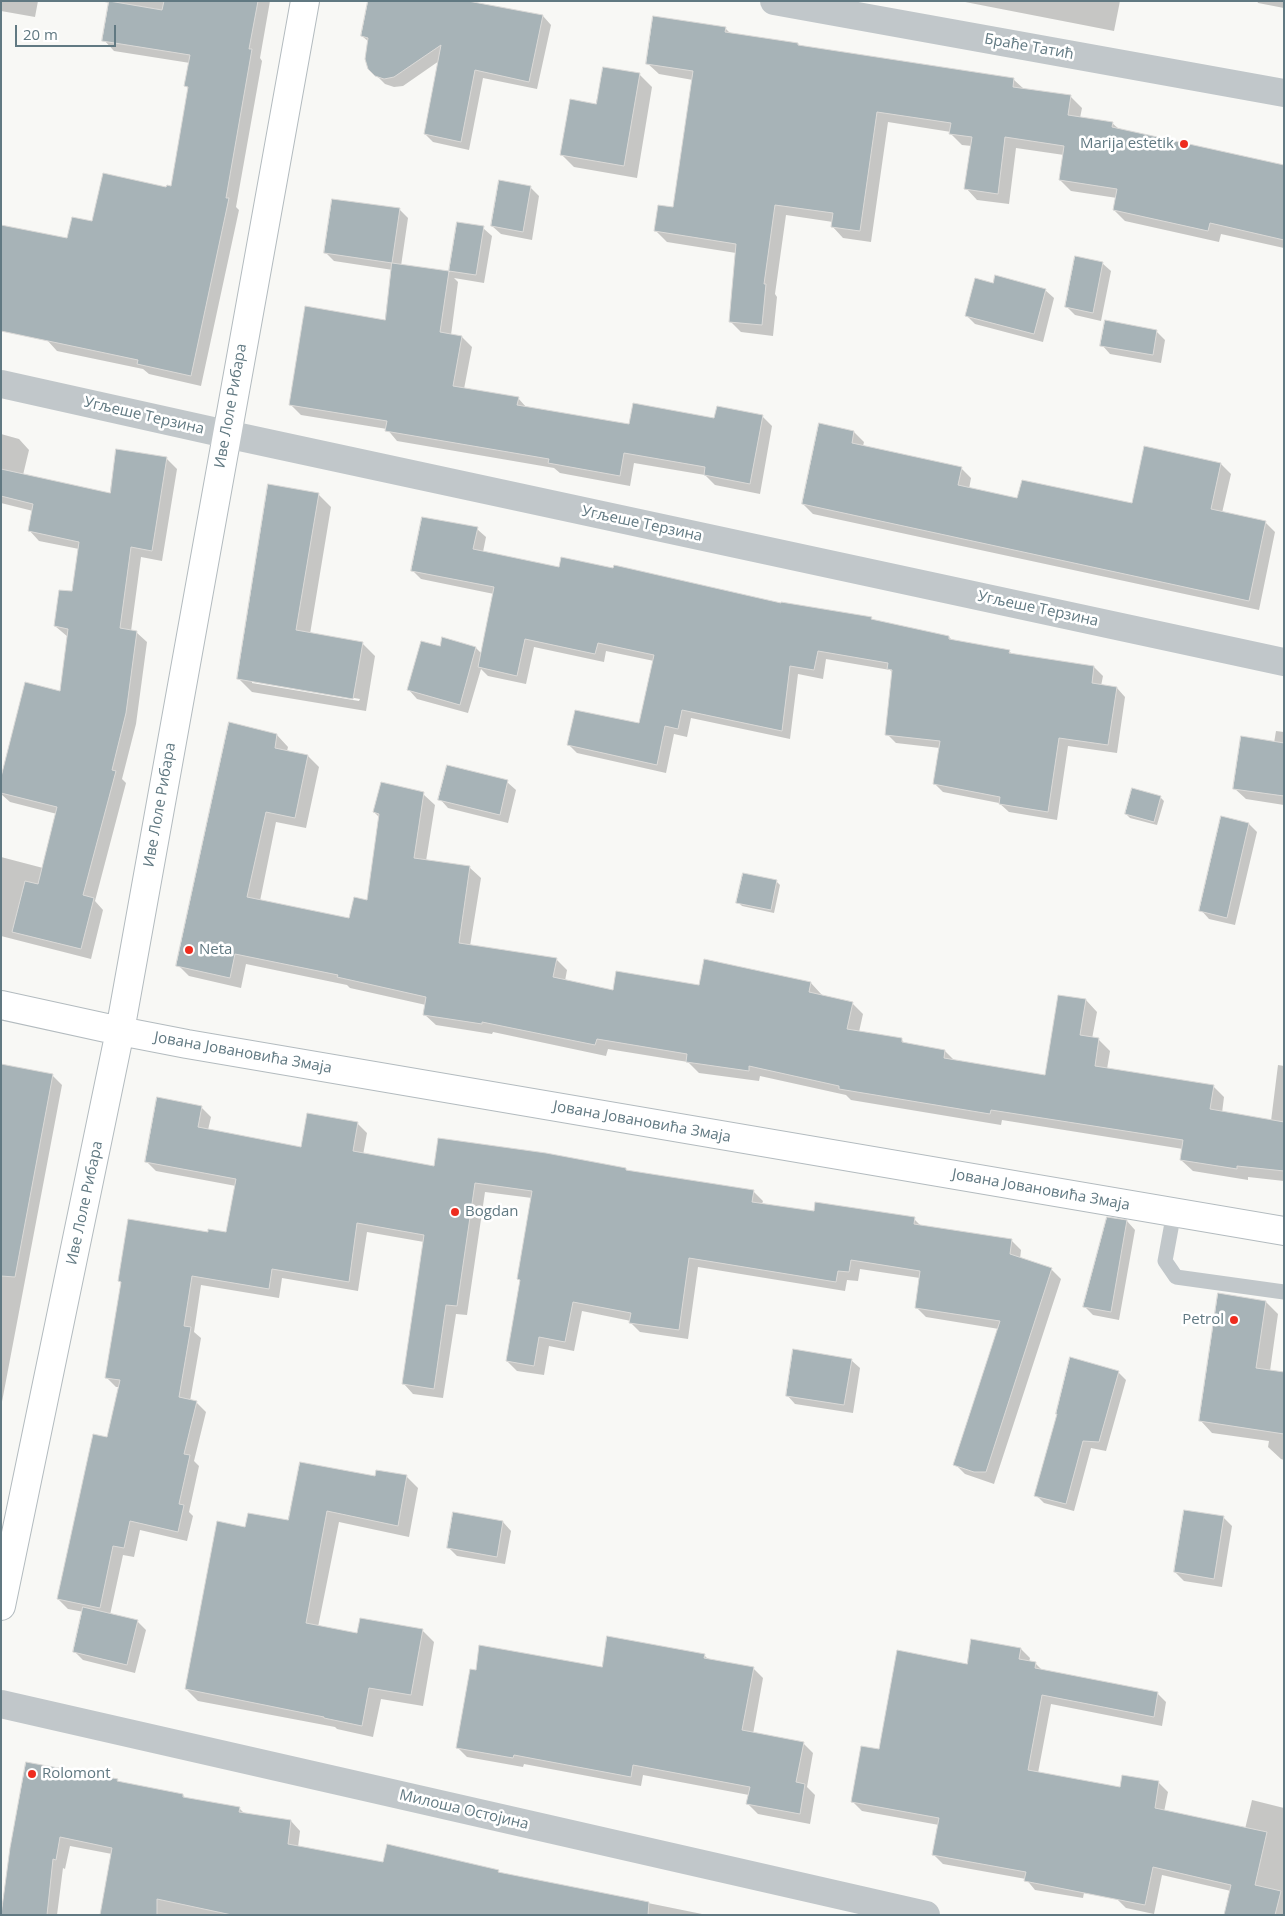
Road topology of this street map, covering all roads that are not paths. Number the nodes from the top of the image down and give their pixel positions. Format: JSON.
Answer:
{"nodes":[{"id":1,"x":305,"y":1,"type":"edge"},
{"id":2,"x":774,"y":1,"type":"edge"},
{"id":3,"x":1284,"y":93,"type":"edge"},
{"id":4,"x":1,"y":384,"type":"edge"},
{"id":5,"x":226,"y":434,"type":"junction"},
{"id":6,"x":1284,"y":662,"type":"edge"},
{"id":7,"x":1,"y":1005,"type":"edge"},
{"id":8,"x":120,"y":1031,"type":"junction"},
{"id":9,"x":1174,"y":1212,"type":"junction"},
{"id":10,"x":1284,"y":1231,"type":"edge"},
{"id":11,"x":1284,"y":1292,"type":"edge"},
{"id":12,"x":1,"y":1606,"type":"edge"},
{"id":13,"x":1,"y":1704,"type":"edge"},
{"id":14,"x":926,"y":1915,"type":"edge"}],
"edges":[{"from":1,"to":5,"type":"street","name":"Иве Лоле Рибара"},
{"from":2,"to":3,"type":"street","name":"Браће Татић"},
{"from":4,"to":5,"type":"street","name":"Угљеше Терзина"},
{"from":5,"to":6,"type":"street","name":"Угљеше Терзина"},
{"from":5,"to":8,"type":"street","name":"Иве Лоле Рибара"},
{"from":7,"to":8,"type":"street","name":"Јована Јовановића Змаја"},
{"from":8,"to":9,"type":"street","name":"Јована Јовановића Змаја"},
{"from":8,"to":12,"type":"street","name":"Иве Лоле Рибара"},
{"from":9,"to":10,"type":"street","name":"Јована Јовановића Змаја"},
{"from":9,"to":11,"type":"lane"},
{"from":13,"to":14,"type":"street","name":"Милоша Остојина"}]}
